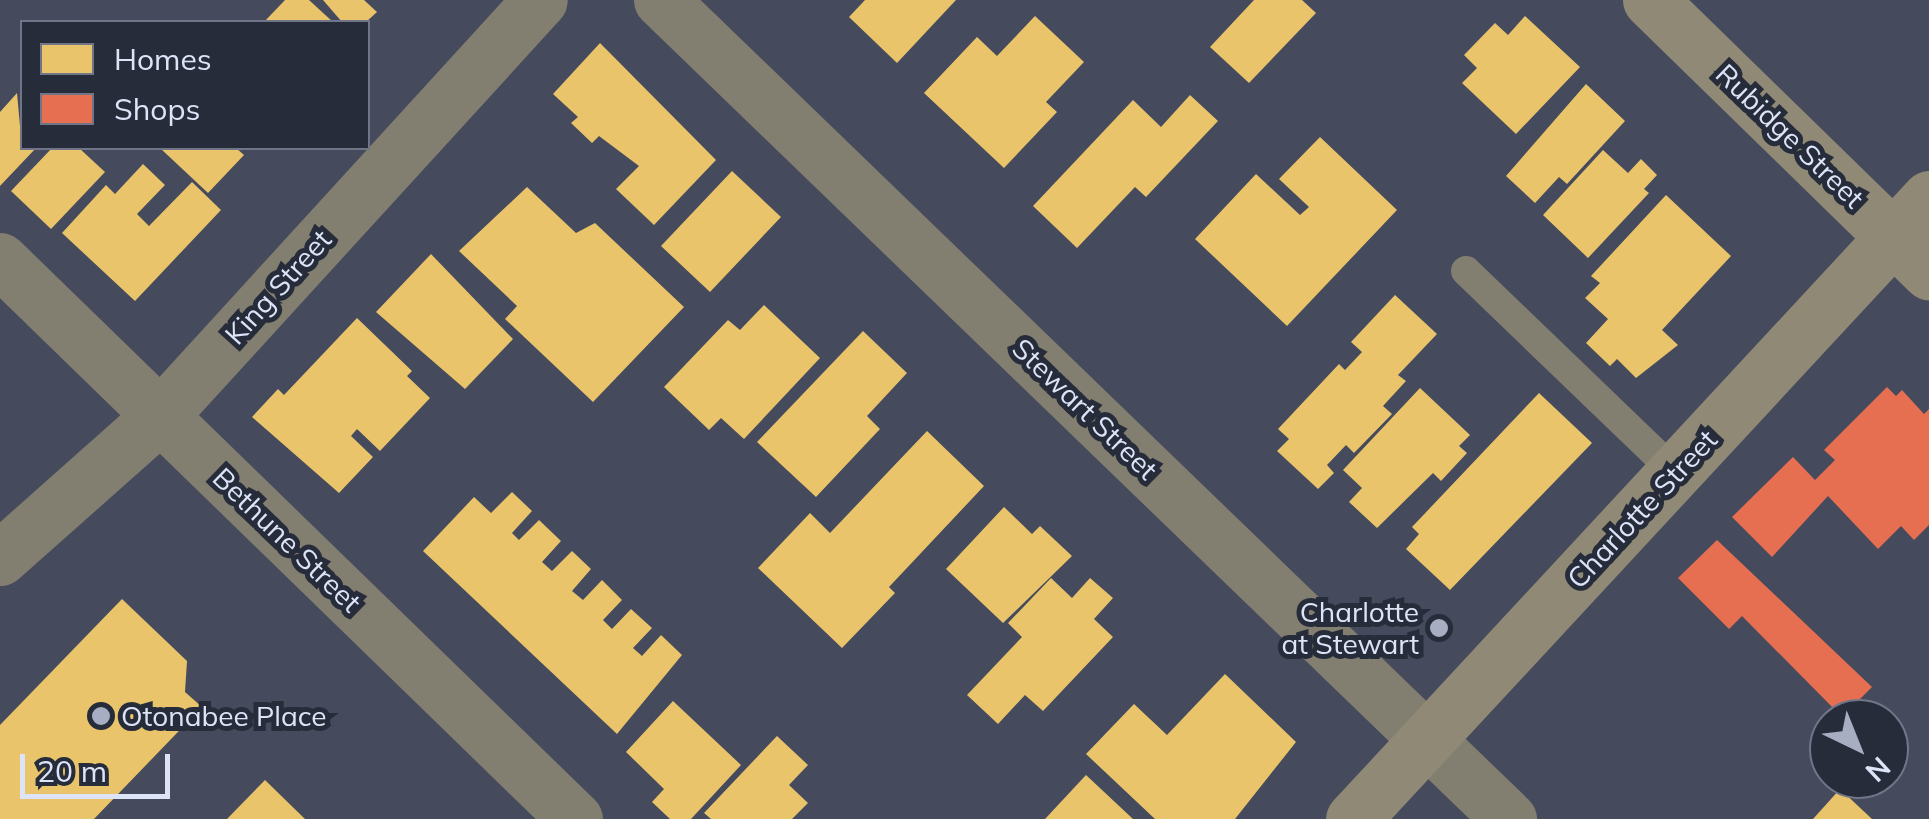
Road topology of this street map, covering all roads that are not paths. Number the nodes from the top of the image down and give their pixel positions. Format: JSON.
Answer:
{"nodes":[{"id":1,"x":540,"y":0,"type":"edge"},
{"id":2,"x":661,"y":0,"type":"edge"},
{"id":3,"x":1650,"y":0,"type":"edge"},
{"id":4,"x":1917,"y":235,"type":"edge"},
{"id":5,"x":0,"y":260,"type":"edge"},
{"id":6,"x":1466,"y":272,"type":"dead end"},
{"id":7,"x":160,"y":416,"type":"junction"},
{"id":8,"x":1676,"y":474,"type":"junction"},
{"id":9,"x":0,"y":558,"type":"edge"},
{"id":10,"x":1427,"y":740,"type":"junction"},
{"id":11,"x":575,"y":819,"type":"edge"},
{"id":12,"x":1353,"y":819,"type":"edge"},
{"id":13,"x":1508,"y":819,"type":"edge"}],
"edges":[{"from":1,"to":7,"type":"street","name":"King Street"},
{"from":2,"to":10,"type":"street","name":"Stewart Street"},
{"from":3,"to":4,"type":"main road","name":"Rubidge Street"},
{"from":4,"to":8,"type":"main road","name":"Charlotte Street"},
{"from":5,"to":7,"type":"street","name":"Bethune Street"},
{"from":6,"to":8,"type":"lane"},
{"from":7,"to":9,"type":"street","name":"King Street"},
{"from":7,"to":11,"type":"street","name":"Bethune Street"},
{"from":8,"to":10,"type":"main road","name":"Charlotte Street"},
{"from":10,"to":12,"type":"main road","name":"Charlotte Street"},
{"from":10,"to":13,"type":"street","name":"Stewart Street"}]}
